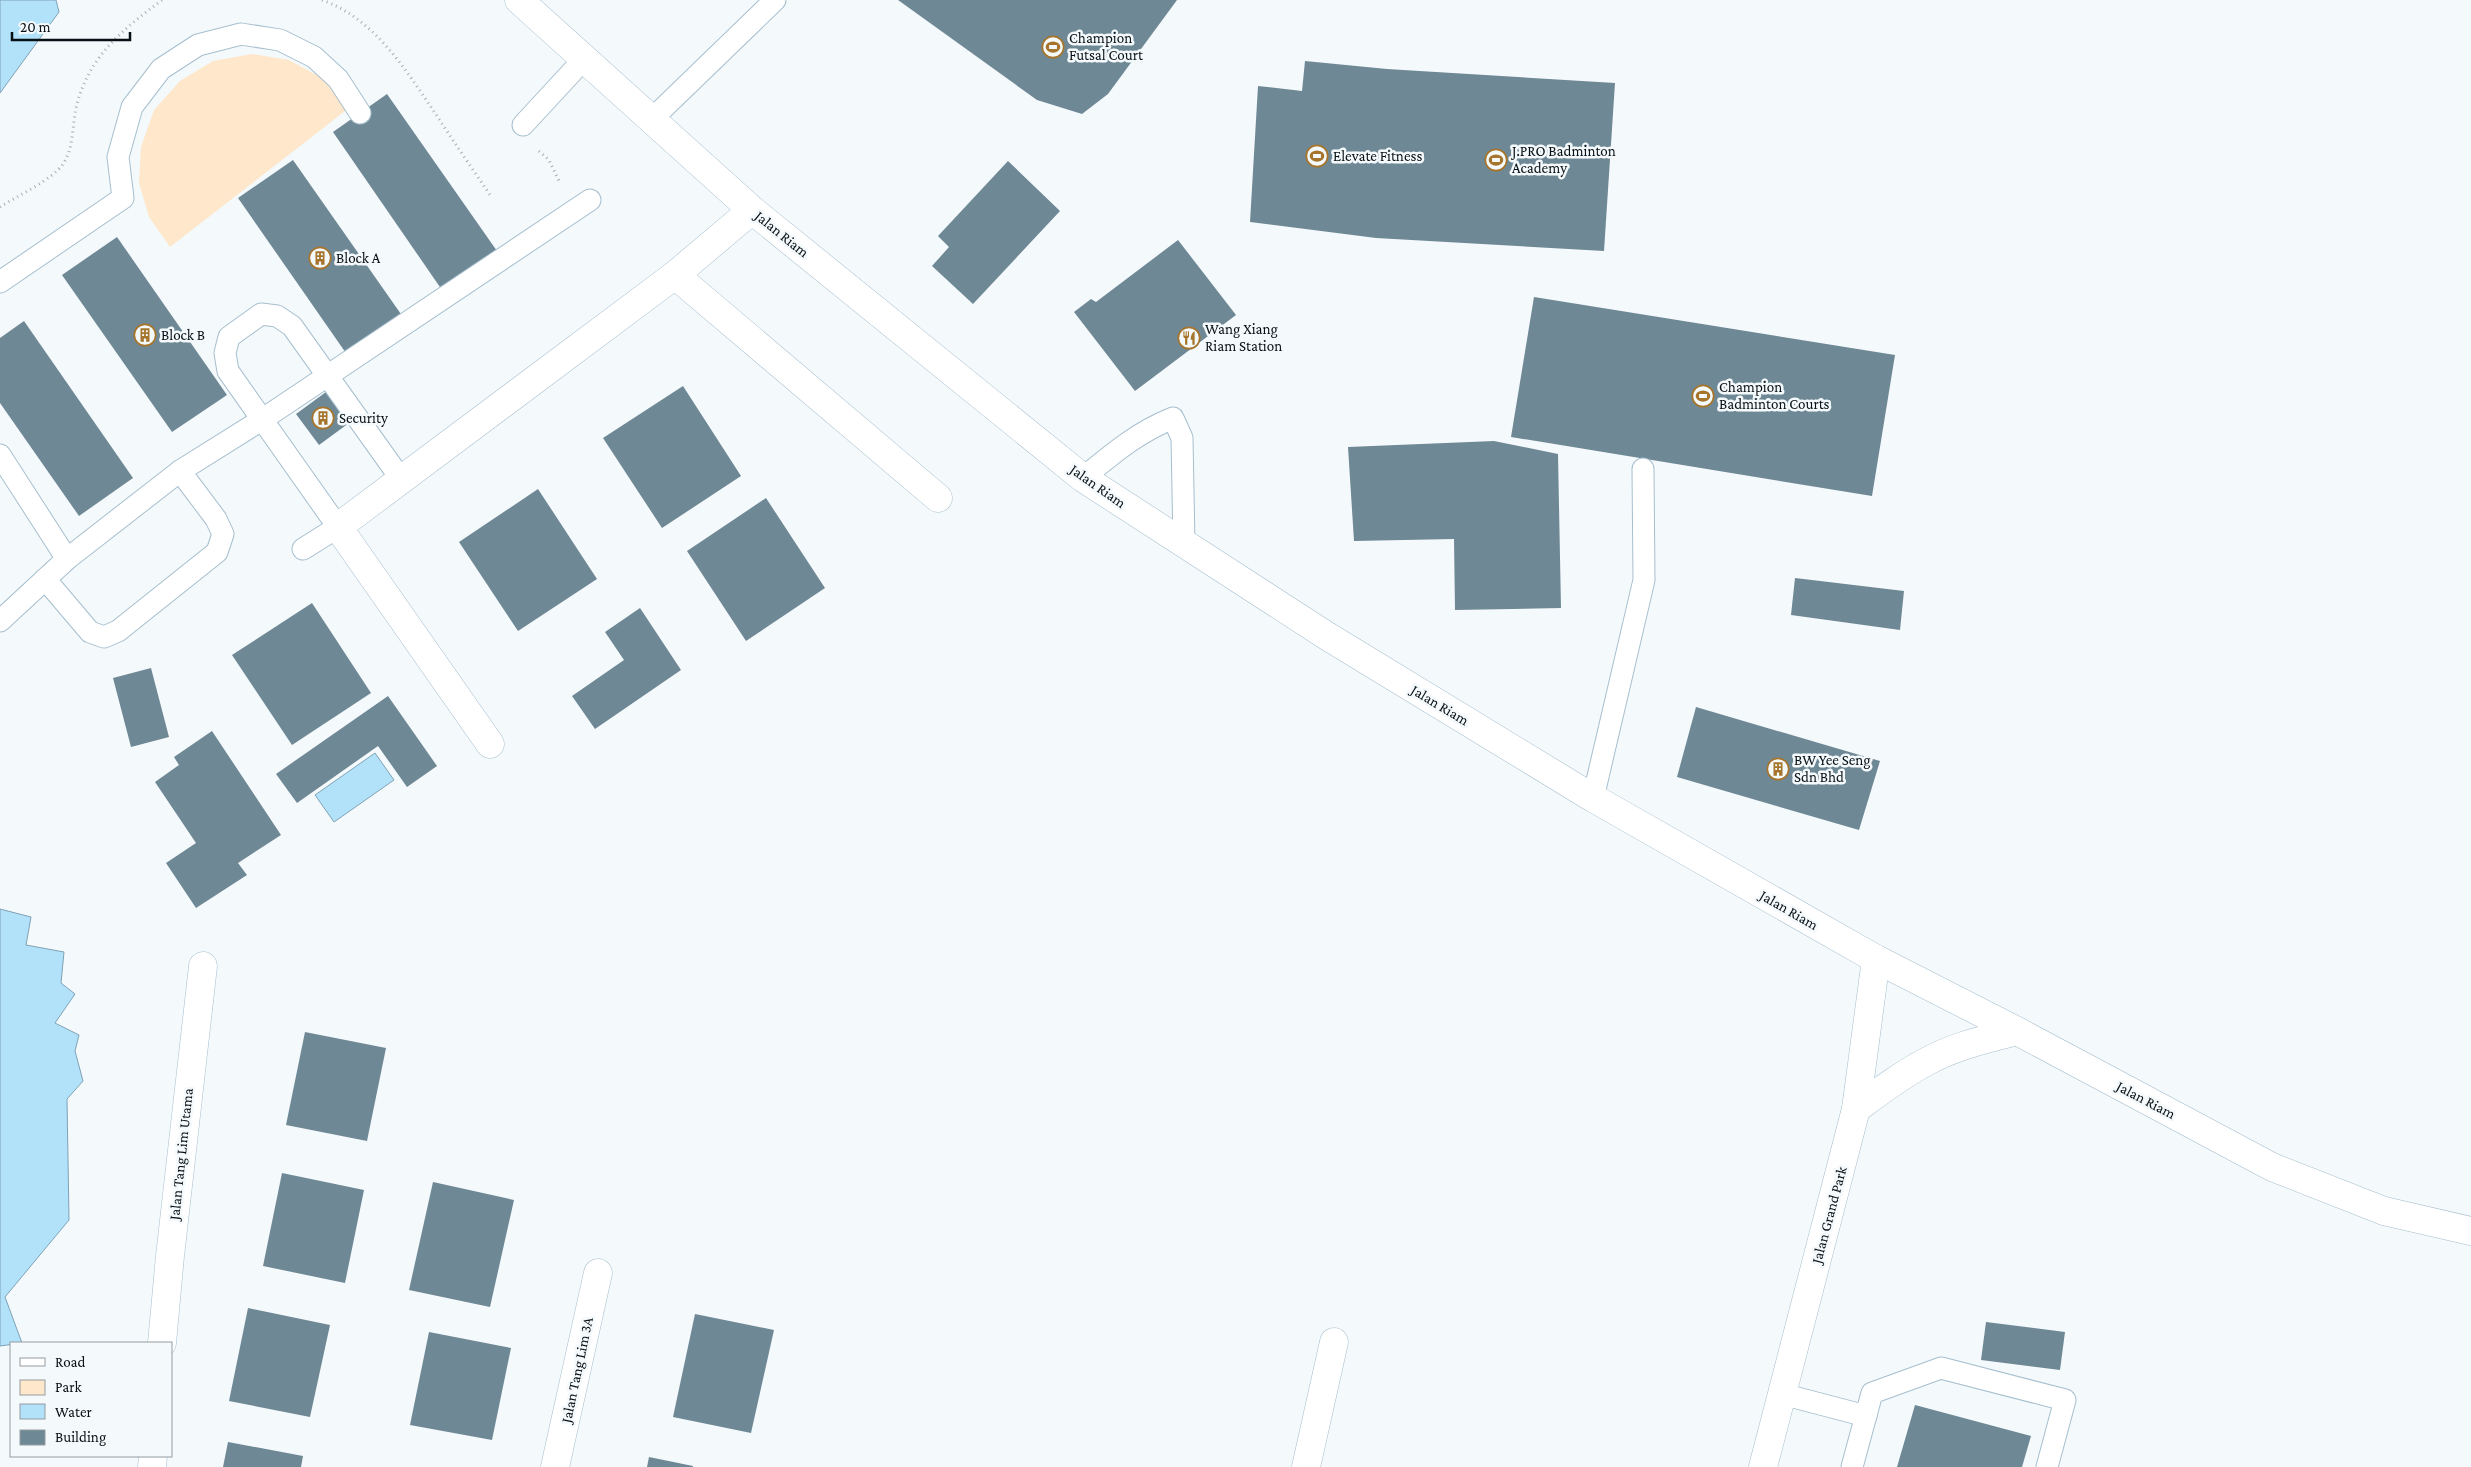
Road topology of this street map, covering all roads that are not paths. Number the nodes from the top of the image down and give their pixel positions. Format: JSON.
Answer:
{"nodes":[{"id":1,"x":519,"y":0,"type":"edge"},
{"id":2,"x":775,"y":0,"type":"edge"},
{"id":3,"x":584,"y":59,"type":"junction"},
{"id":4,"x":360,"y":113,"type":"dead end"},
{"id":5,"x":651,"y":120,"type":"junction"},
{"id":6,"x":523,"y":125,"type":"road end"},
{"id":7,"x":582,"y":205,"type":"road end"},
{"id":8,"x":752,"y":210,"type":"junction"},
{"id":9,"x":674,"y":275,"type":"junction"},
{"id":10,"x":0,"y":282,"type":"edge"},
{"id":11,"x":327,"y":375,"type":"junction"},
{"id":12,"x":263,"y":419,"type":"junction"},
{"id":13,"x":0,"y":455,"type":"edge"},
{"id":14,"x":1643,"y":468,"type":"dead end"},
{"id":15,"x":180,"y":471,"type":"junction"},
{"id":16,"x":1083,"y":478,"type":"junction"},
{"id":17,"x":402,"y":479,"type":"junction"},
{"id":18,"x":938,"y":498,"type":"dead end"},
{"id":19,"x":338,"y":527,"type":"junction"},
{"id":20,"x":1184,"y":544,"type":"junction"},
{"id":21,"x":303,"y":549,"type":"dead end"},
{"id":22,"x":67,"y":560,"type":"junction"},
{"id":23,"x":45,"y":579,"type":"junction"},
{"id":24,"x":0,"y":621,"type":"edge"},
{"id":25,"x":490,"y":744,"type":"dead end"},
{"id":26,"x":1593,"y":798,"type":"junction"},
{"id":27,"x":1876,"y":960,"type":"junction"},
{"id":28,"x":203,"y":966,"type":"dead end"},
{"id":29,"x":2017,"y":1031,"type":"junction"},
{"id":30,"x":1856,"y":1109,"type":"junction"},
{"id":31,"x":2471,"y":1231,"type":"edge"},
{"id":32,"x":598,"y":1273,"type":"dead end"},
{"id":33,"x":162,"y":1342,"type":"edge"},
{"id":34,"x":1334,"y":1342,"type":"dead end"},
{"id":35,"x":1782,"y":1394,"type":"junction"},
{"id":36,"x":1866,"y":1416,"type":"junction"},
{"id":37,"x":555,"y":1467,"type":"edge"},
{"id":38,"x":1306,"y":1467,"type":"edge"},
{"id":39,"x":1763,"y":1467,"type":"edge"},
{"id":40,"x":1852,"y":1467,"type":"edge"},
{"id":41,"x":2046,"y":1467,"type":"edge"}],
"edges":[{"from":1,"to":3,"type":"street","name":"Jalan Riam"},
{"from":2,"to":5,"type":"lane"},
{"from":3,"to":5,"type":"street","name":"Jalan Riam"},
{"from":3,"to":6,"type":"lane"},
{"from":4,"to":10,"type":"lane"},
{"from":5,"to":8,"type":"street","name":"Jalan Riam"},
{"from":7,"to":11,"type":"lane"},
{"from":8,"to":9,"type":"street"},
{"from":8,"to":16,"type":"street","name":"Jalan Riam"},
{"from":9,"to":17,"type":"street"},
{"from":9,"to":18,"type":"street"},
{"from":11,"to":12,"type":"lane"},
{"from":11,"to":12,"type":"lane"},
{"from":11,"to":17,"type":"lane"},
{"from":12,"to":15,"type":"lane"},
{"from":12,"to":19,"type":"lane"},
{"from":13,"to":22,"type":"lane"},
{"from":14,"to":26,"type":"lane"},
{"from":15,"to":22,"type":"lane"},
{"from":15,"to":23,"type":"lane"},
{"from":16,"to":20,"type":"street","name":"Jalan Riam"},
{"from":16,"to":20,"type":"lane"},
{"from":17,"to":19,"type":"street"},
{"from":19,"to":21,"type":"lane"},
{"from":19,"to":25,"type":"street"},
{"from":20,"to":26,"type":"street","name":"Jalan Riam"},
{"from":22,"to":23,"type":"lane"},
{"from":23,"to":24,"type":"lane"},
{"from":26,"to":27,"type":"street","name":"Jalan Riam"},
{"from":27,"to":29,"type":"street","name":"Jalan Riam"},
{"from":27,"to":30,"type":"street","name":"Jalan Grand Park"},
{"from":28,"to":33,"type":"street","name":"Jalan Tang Lim Utama"},
{"from":29,"to":30,"type":"street"},
{"from":29,"to":31,"type":"street","name":"Jalan Riam"},
{"from":30,"to":35,"type":"street","name":"Jalan Grand Park"},
{"from":32,"to":37,"type":"street","name":"Jalan Tang Lim 3A"},
{"from":34,"to":38,"type":"street"},
{"from":35,"to":36,"type":"lane"},
{"from":35,"to":39,"type":"street","name":"Jalan Grand Park"},
{"from":36,"to":40,"type":"lane"},
{"from":36,"to":41,"type":"lane"}]}
